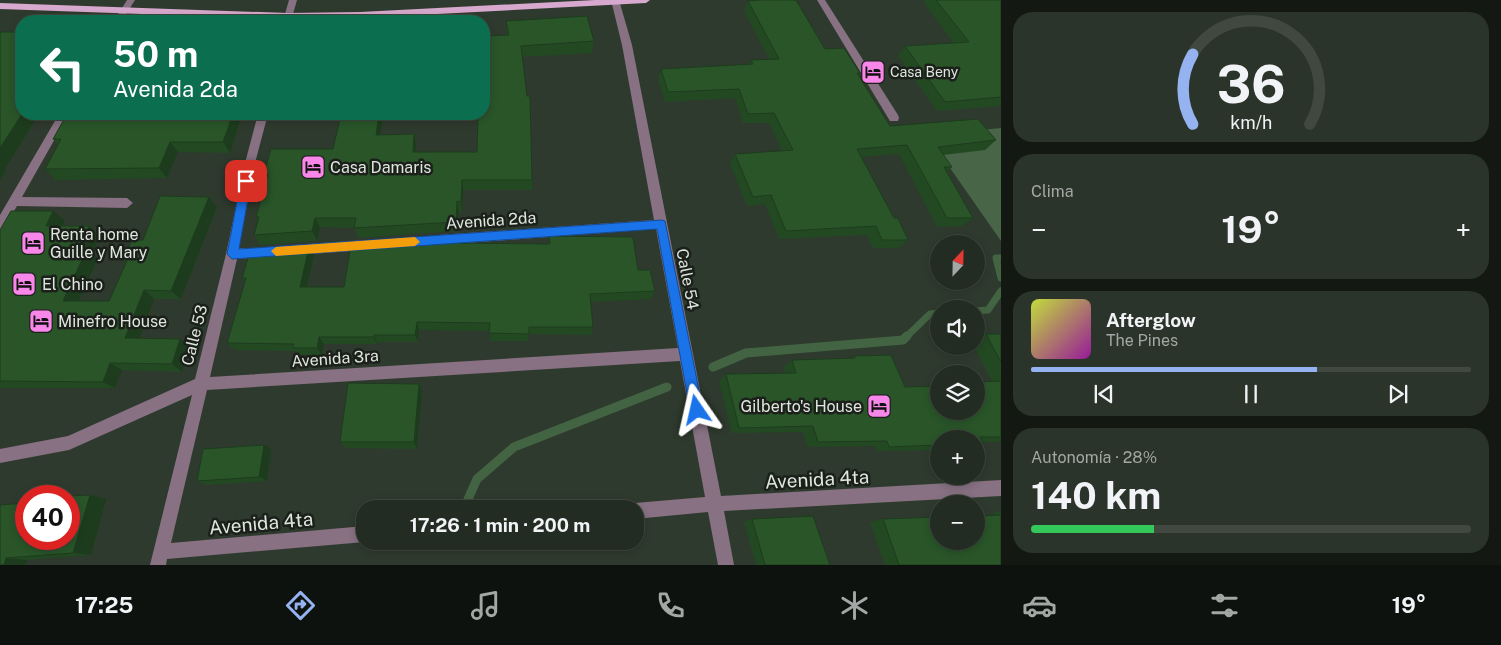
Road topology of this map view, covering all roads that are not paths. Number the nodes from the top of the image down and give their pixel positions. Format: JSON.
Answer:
{"nodes":[{"id":1,"x":131,"y":0,"type":"edge"},
{"id":2,"x":293,"y":0,"type":"edge"},
{"id":3,"x":646,"y":0,"type":"edge"},
{"id":4,"x":821,"y":0,"type":"edge"},
{"id":5,"x":615,"y":1,"type":"edge"},
{"id":6,"x":0,"y":6,"type":"edge"},
{"id":7,"x":125,"y":10,"type":"junction"},
{"id":8,"x":122,"y":15,"type":"edge"},
{"id":9,"x":216,"y":15,"type":"edge"},
{"id":10,"x":289,"y":15,"type":"edge"},
{"id":11,"x":354,"y":15,"type":"edge"},
{"id":12,"x":894,"y":118,"type":"dead end"},
{"id":13,"x":61,"y":120,"type":"edge"},
{"id":14,"x":261,"y":120,"type":"edge"},
{"id":15,"x":14,"y":201,"type":"junction"},
{"id":16,"x":127,"y":203,"type":"dead end"},
{"id":17,"x":0,"y":224,"type":"edge"},
{"id":18,"x":662,"y":224,"type":"junction"},
{"id":19,"x":427,"y":241,"type":"edge"},
{"id":20,"x":379,"y":244,"type":"edge"},
{"id":21,"x":232,"y":254,"type":"junction"},
{"id":22,"x":686,"y":354,"type":"junction"},
{"id":23,"x":200,"y":384,"type":"junction"},
{"id":24,"x":0,"y":456,"type":"edge"},
{"id":25,"x":1001,"y":488,"type":"edge"},
{"id":26,"x":714,"y":504,"type":"junction"},
{"id":27,"x":644,"y":510,"type":"edge"},
{"id":28,"x":356,"y":535,"type":"edge"},
{"id":29,"x":159,"y":558,"type":"edge"},
{"id":30,"x":726,"y":565,"type":"edge"}],
"edges":[{"from":1,"to":7,"type":"street"},
{"from":2,"to":10,"type":"street"},
{"from":3,"to":5,"type":"main road"},
{"from":4,"to":12,"type":"street"},
{"from":5,"to":11,"type":"main road"},
{"from":5,"to":18,"type":"street","name":"Calle 54"},
{"from":6,"to":7,"type":"main road"},
{"from":7,"to":8,"type":"street"},
{"from":7,"to":9,"type":"main road"},
{"from":13,"to":15,"type":"street"},
{"from":14,"to":21,"type":"street","name":"Calle 53"},
{"from":15,"to":16,"type":"street"},
{"from":15,"to":17,"type":"street"},
{"from":18,"to":19,"type":"street","name":"Avenida 2da"},
{"from":18,"to":22,"type":"street","name":"Calle 54"},
{"from":20,"to":21,"type":"street"},
{"from":21,"to":23,"type":"street","name":"Calle 53"},
{"from":22,"to":23,"type":"street","name":"Avenida 3ra"},
{"from":22,"to":26,"type":"street","name":"Calle 54"},
{"from":23,"to":24,"type":"street","name":"Avenida 3ra"},
{"from":23,"to":29,"type":"street","name":"Calle 53"},
{"from":25,"to":26,"type":"street","name":"Avenida 4ta"},
{"from":26,"to":27,"type":"street","name":"Avenida 4ta"},
{"from":26,"to":30,"type":"street","name":"Calle 54"},
{"from":28,"to":29,"type":"street","name":"Avenida 4ta"}]}
